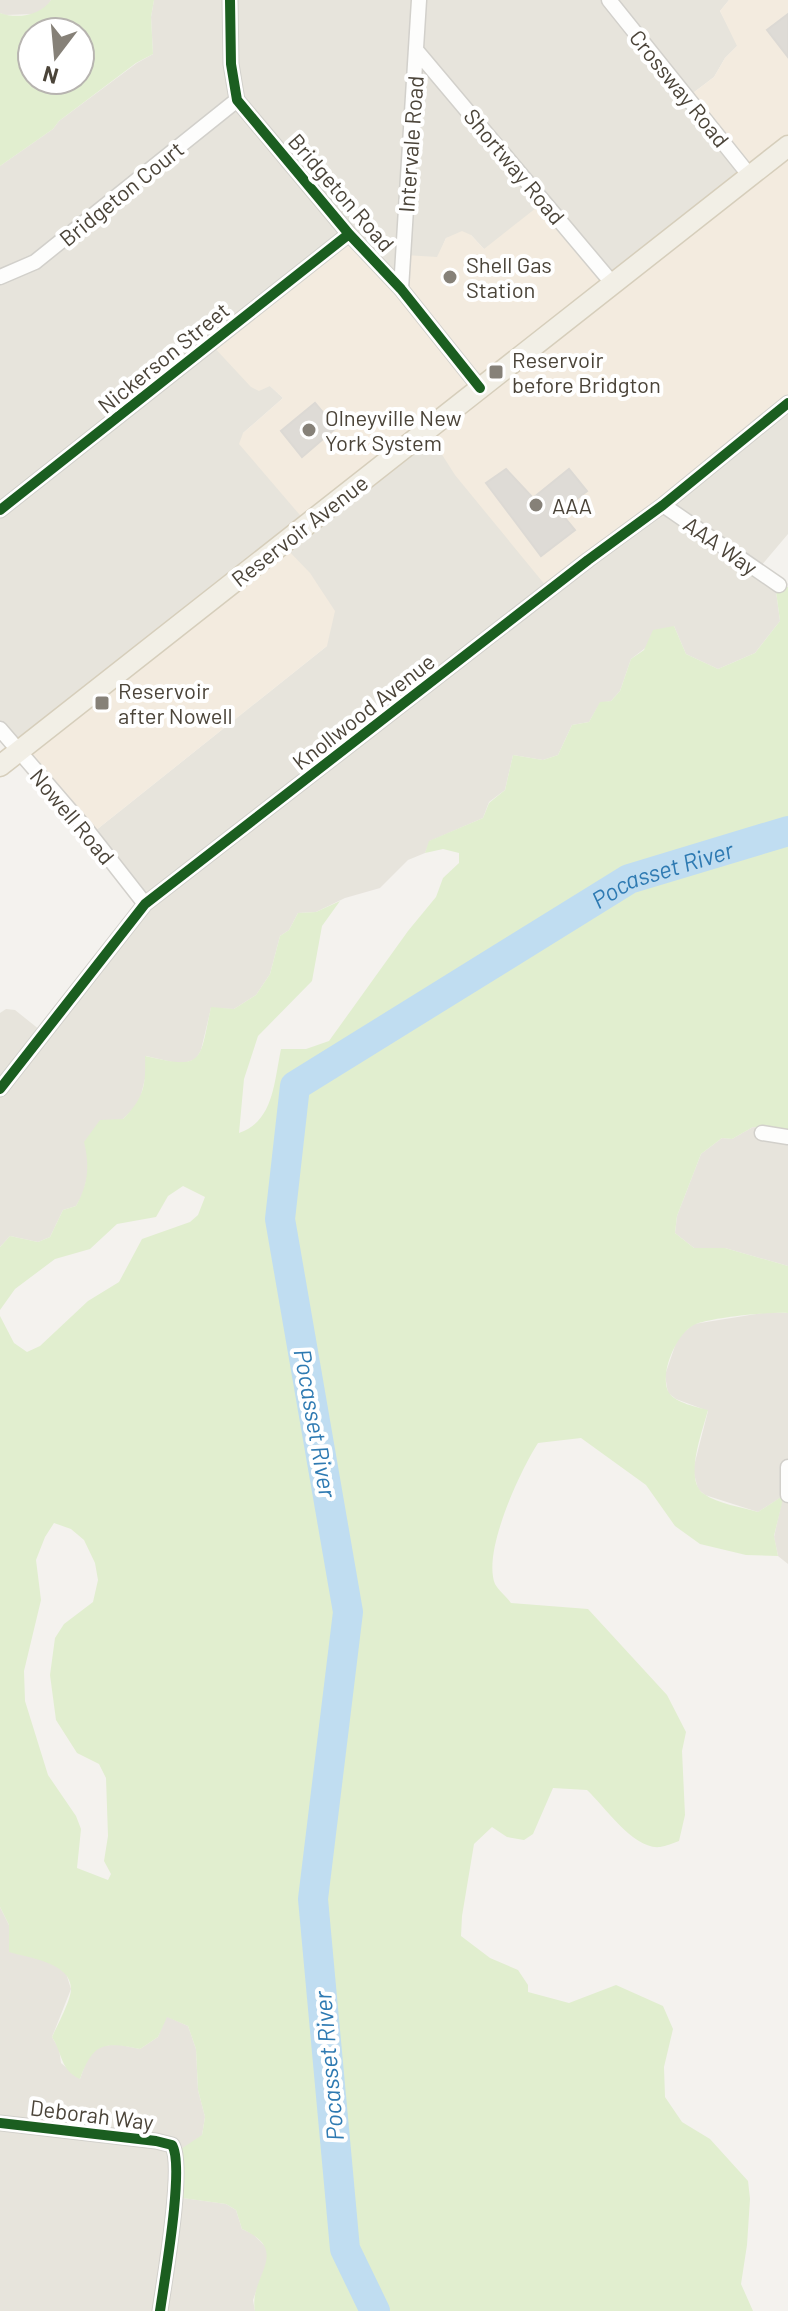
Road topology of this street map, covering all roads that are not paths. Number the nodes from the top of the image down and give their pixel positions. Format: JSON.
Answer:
{"nodes":[{"id":1,"x":230,"y":0,"type":"edge"},
{"id":2,"x":419,"y":0,"type":"edge"},
{"id":3,"x":609,"y":0,"type":"edge"},
{"id":4,"x":416,"y":50,"type":"junction"},
{"id":5,"x":237,"y":100,"type":"junction"},
{"id":6,"x":788,"y":146,"type":"edge"},
{"id":7,"x":750,"y":176,"type":"junction"},
{"id":8,"x":349,"y":234,"type":"junction"},
{"id":9,"x":0,"y":277,"type":"edge"},
{"id":10,"x":613,"y":284,"type":"junction"},
{"id":11,"x":401,"y":289,"type":"junction"},
{"id":12,"x":480,"y":388,"type":"junction"},
{"id":13,"x":788,"y":403,"type":"edge"},
{"id":14,"x":663,"y":505,"type":"junction"},
{"id":15,"x":0,"y":510,"type":"edge"},
{"id":16,"x":779,"y":585,"type":"dead end"},
{"id":17,"x":0,"y":729,"type":"edge"},
{"id":18,"x":18,"y":751,"type":"junction"},
{"id":19,"x":0,"y":766,"type":"edge"},
{"id":20,"x":145,"y":904,"type":"junction"},
{"id":21,"x":0,"y":1089,"type":"edge"},
{"id":22,"x":762,"y":1133,"type":"dead end"},
{"id":23,"x":788,"y":1137,"type":"edge"},
{"id":24,"x":788,"y":1467,"type":"edge"},
{"id":25,"x":788,"y":1494,"type":"edge"},
{"id":26,"x":0,"y":2123,"type":"edge"},
{"id":27,"x":160,"y":2311,"type":"edge"}],
"edges":[{"from":1,"to":5,"type":"street"},
{"from":2,"to":4,"type":"street","name":"Intervale Road"},
{"from":3,"to":7,"type":"street","name":"Crossway Road"},
{"from":4,"to":10,"type":"street","name":"Shortway Road"},
{"from":4,"to":11,"type":"street","name":"Intervale Road"},
{"from":5,"to":8,"type":"street","name":"Bridgeton Road"},
{"from":5,"to":9,"type":"street","name":"Bridgeton Court"},
{"from":6,"to":7,"type":"main road","name":"Reservoir Avenue"},
{"from":7,"to":10,"type":"main road","name":"Reservoir Avenue"},
{"from":8,"to":11,"type":"street","name":"Bridgeton Road"},
{"from":8,"to":15,"type":"street","name":"Nickerson Street"},
{"from":10,"to":12,"type":"main road","name":"Reservoir Avenue"},
{"from":11,"to":12,"type":"street","name":"Bridgeton Road"},
{"from":12,"to":18,"type":"main road","name":"Reservoir Avenue"},
{"from":13,"to":14,"type":"street","name":"Knollwood Avenue"},
{"from":14,"to":16,"type":"street","name":"AAA Way"},
{"from":14,"to":20,"type":"street","name":"Knollwood Avenue"},
{"from":17,"to":18,"type":"street","name":"Nowell Road"},
{"from":18,"to":19,"type":"main road","name":"Reservoir Avenue"},
{"from":18,"to":20,"type":"street","name":"Nowell Road"},
{"from":20,"to":21,"type":"street","name":"Knollwood Avenue"},
{"from":22,"to":23,"type":"street"},
{"from":24,"to":25,"type":"street"},
{"from":26,"to":27,"type":"street","name":"Deborah Way"}]}
